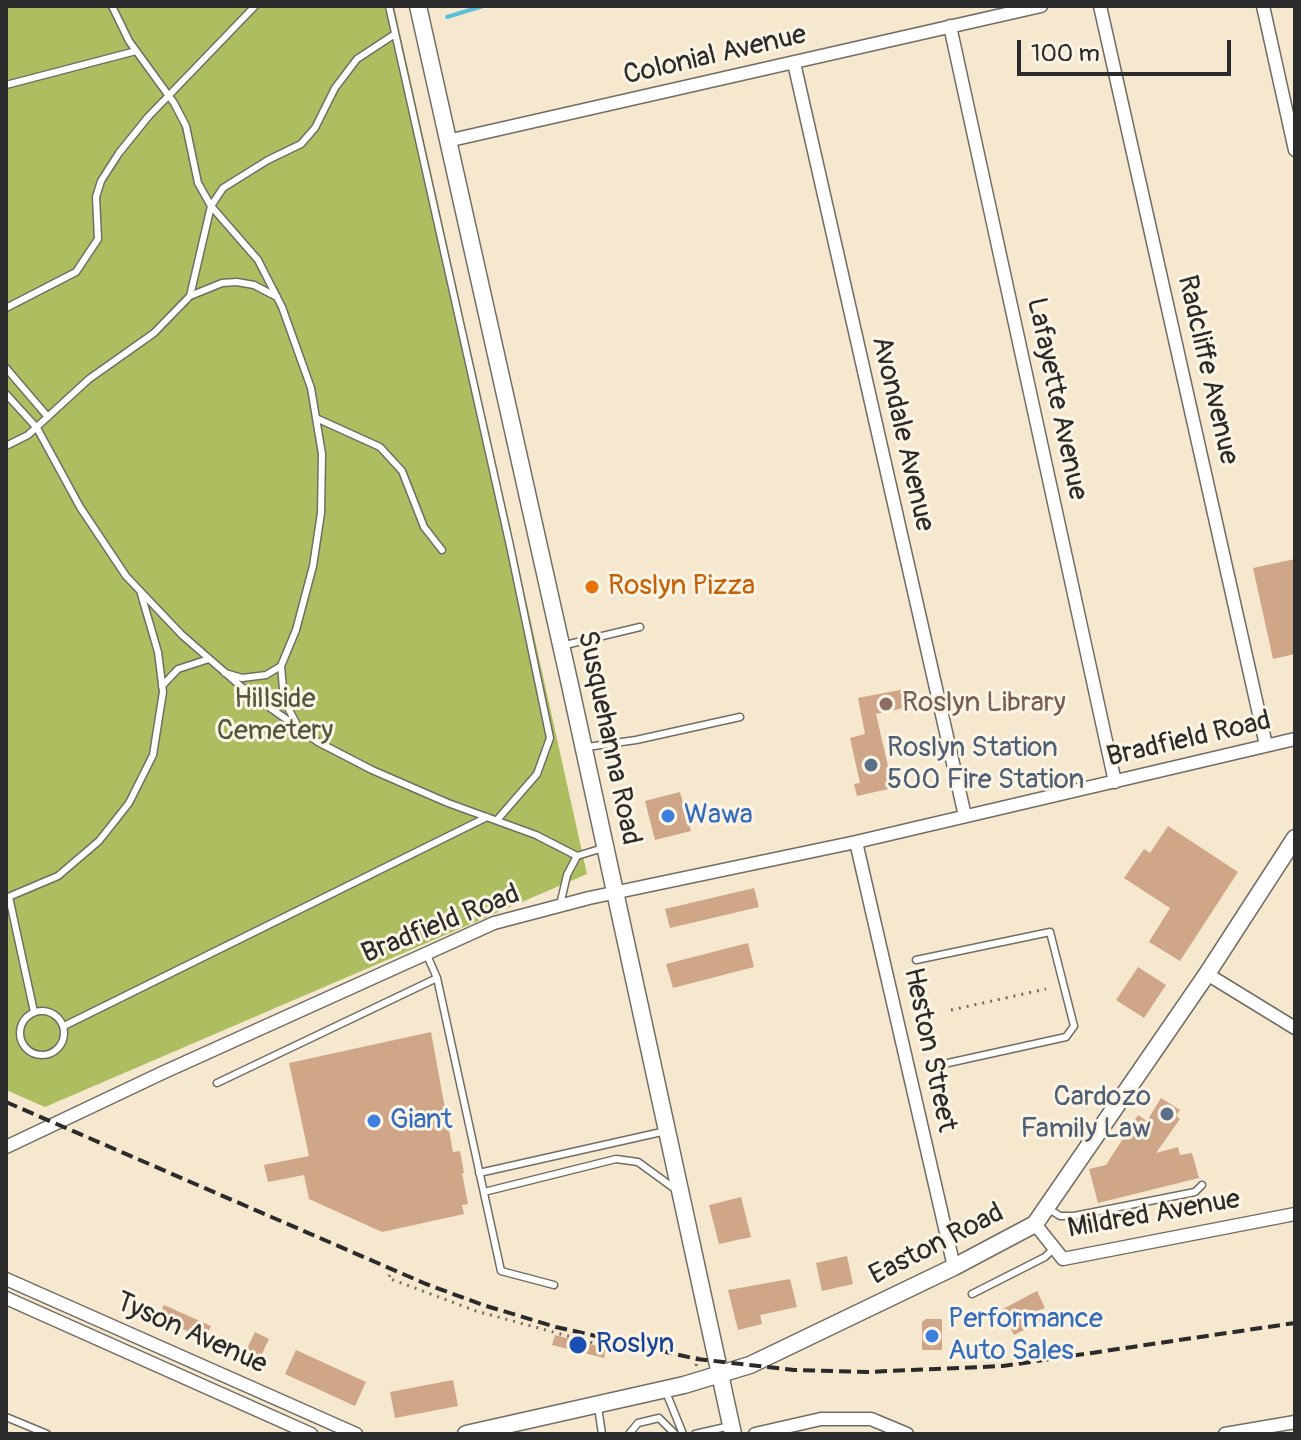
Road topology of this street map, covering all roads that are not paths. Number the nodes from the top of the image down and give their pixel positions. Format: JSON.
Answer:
{"nodes":[{"id":1,"x":112,"y":6,"type":"edge"},
{"id":2,"x":255,"y":6,"type":"edge"},
{"id":3,"x":389,"y":6,"type":"edge"},
{"id":4,"x":418,"y":6,"type":"edge"},
{"id":5,"x":1041,"y":6,"type":"edge"},
{"id":6,"x":1100,"y":6,"type":"edge"},
{"id":7,"x":1263,"y":6,"type":"edge"},
{"id":8,"x":950,"y":26,"type":"junction"},
{"id":9,"x":395,"y":34,"type":"junction"},
{"id":10,"x":136,"y":51,"type":"junction"},
{"id":11,"x":794,"y":63,"type":"junction"},
{"id":12,"x":6,"y":85,"type":"edge"},
{"id":13,"x":169,"y":96,"type":"junction"},
{"id":14,"x":447,"y":141,"type":"junction"},
{"id":15,"x":1295,"y":150,"type":"edge"},
{"id":16,"x":211,"y":206,"type":"junction"},
{"id":17,"x":190,"y":296,"type":"junction"},
{"id":18,"x":278,"y":298,"type":"junction"},
{"id":19,"x":6,"y":308,"type":"edge"},
{"id":20,"x":6,"y":368,"type":"edge"},
{"id":21,"x":6,"y":394,"type":"edge"},
{"id":22,"x":48,"y":417,"type":"junction"},
{"id":23,"x":316,"y":418,"type":"junction"},
{"id":24,"x":37,"y":428,"type":"junction"},
{"id":25,"x":6,"y":446,"type":"edge"},
{"id":26,"x":442,"y":550,"type":"dead end"},
{"id":27,"x":140,"y":591,"type":"junction"},
{"id":28,"x":640,"y":627,"type":"dead end"},
{"id":29,"x":561,"y":646,"type":"junction"},
{"id":30,"x":209,"y":659,"type":"junction"},
{"id":31,"x":281,"y":666,"type":"junction"},
{"id":32,"x":225,"y":673,"type":"junction"},
{"id":33,"x":162,"y":686,"type":"junction"},
{"id":34,"x":740,"y":717,"type":"dead end"},
{"id":35,"x":303,"y":731,"type":"junction"},
{"id":36,"x":1295,"y":739,"type":"edge"},
{"id":37,"x":1266,"y":745,"type":"junction"},
{"id":38,"x":583,"y":747,"type":"junction"},
{"id":39,"x":1115,"y":782,"type":"junction"},
{"id":40,"x":965,"y":816,"type":"junction"},
{"id":41,"x":487,"y":817,"type":"junction"},
{"id":42,"x":497,"y":820,"type":"junction"},
{"id":43,"x":1295,"y":838,"type":"edge"},
{"id":44,"x":856,"y":842,"type":"junction"},
{"id":45,"x":605,"y":847,"type":"junction"},
{"id":46,"x":577,"y":856,"type":"junction"},
{"id":47,"x":615,"y":895,"type":"junction"},
{"id":48,"x":7,"y":898,"type":"edge"},
{"id":49,"x":560,"y":905,"type":"junction"},
{"id":50,"x":427,"y":954,"type":"junction"},
{"id":51,"x":916,"y":960,"type":"dead end"},
{"id":52,"x":1207,"y":974,"type":"junction"},
{"id":53,"x":437,"y":978,"type":"junction"},
{"id":54,"x":34,"y":1012,"type":"junction"},
{"id":55,"x":64,"y":1026,"type":"junction"},
{"id":56,"x":1295,"y":1028,"type":"edge"},
{"id":57,"x":939,"y":1065,"type":"dead end"},
{"id":58,"x":217,"y":1083,"type":"dead end"},
{"id":59,"x":666,"y":1131,"type":"junction"},
{"id":60,"x":6,"y":1147,"type":"edge"},
{"id":61,"x":479,"y":1173,"type":"junction"},
{"id":62,"x":1202,"y":1185,"type":"dead end"},
{"id":63,"x":484,"y":1192,"type":"junction"},
{"id":64,"x":679,"y":1193,"type":"junction"},
{"id":65,"x":1046,"y":1208,"type":"junction"},
{"id":66,"x":1295,"y":1214,"type":"edge"},
{"id":67,"x":1035,"y":1224,"type":"junction"},
{"id":68,"x":1053,"y":1249,"type":"junction"},
{"id":69,"x":954,"y":1267,"type":"junction"},
{"id":70,"x":6,"y":1279,"type":"edge"},
{"id":71,"x":554,"y":1285,"type":"dead end"},
{"id":72,"x":972,"y":1294,"type":"dead end"},
{"id":73,"x":6,"y":1298,"type":"edge"},
{"id":74,"x":720,"y":1375,"type":"junction"},
{"id":75,"x":665,"y":1389,"type":"junction"},
{"id":76,"x":597,"y":1403,"type":"junction"},
{"id":77,"x":6,"y":1417,"type":"edge"},
{"id":78,"x":1295,"y":1422,"type":"edge"},
{"id":79,"x":1282,"y":1429,"type":"edge"},
{"id":80,"x":732,"y":1430,"type":"edge"},
{"id":81,"x":47,"y":1434,"type":"edge"},
{"id":82,"x":311,"y":1434,"type":"edge"},
{"id":83,"x":356,"y":1434,"type":"edge"},
{"id":84,"x":466,"y":1434,"type":"edge"},
{"id":85,"x":602,"y":1434,"type":"edge"},
{"id":86,"x":629,"y":1434,"type":"edge"},
{"id":87,"x":680,"y":1434,"type":"edge"},
{"id":88,"x":695,"y":1434,"type":"edge"},
{"id":89,"x":755,"y":1434,"type":"edge"},
{"id":90,"x":907,"y":1434,"type":"edge"},
{"id":91,"x":1225,"y":1434,"type":"edge"}],
"edges":[{"from":1,"to":10,"type":"lane"},
{"from":2,"to":13,"type":"lane"},
{"from":3,"to":9,"type":"lane"},
{"from":4,"to":14,"type":"main road","name":"Susquehanna Road"},
{"from":5,"to":8,"type":"street","name":"Colonial Avenue"},
{"from":6,"to":37,"type":"street","name":"Radcliffe Avenue"},
{"from":7,"to":15,"type":"street"},
{"from":8,"to":11,"type":"street","name":"Colonial Avenue"},
{"from":8,"to":39,"type":"street","name":"Lafayette Avenue"},
{"from":9,"to":16,"type":"lane"},
{"from":9,"to":42,"type":"lane"},
{"from":10,"to":12,"type":"lane"},
{"from":10,"to":13,"type":"lane"},
{"from":11,"to":14,"type":"street","name":"Colonial Avenue"},
{"from":11,"to":40,"type":"street","name":"Avondale Avenue"},
{"from":13,"to":16,"type":"lane"},
{"from":13,"to":19,"type":"lane"},
{"from":14,"to":29,"type":"main road","name":"Susquehanna Road"},
{"from":16,"to":17,"type":"lane"},
{"from":16,"to":18,"type":"lane"},
{"from":17,"to":18,"type":"lane"},
{"from":17,"to":22,"type":"lane"},
{"from":18,"to":23,"type":"lane"},
{"from":20,"to":22,"type":"lane"},
{"from":21,"to":24,"type":"lane"},
{"from":22,"to":24,"type":"lane"},
{"from":23,"to":26,"type":"lane"},
{"from":23,"to":31,"type":"lane"},
{"from":24,"to":25,"type":"lane"},
{"from":24,"to":27,"type":"lane"},
{"from":27,"to":30,"type":"lane"},
{"from":27,"to":33,"type":"lane"},
{"from":28,"to":29,"type":"lane"},
{"from":29,"to":38,"type":"main road","name":"Susquehanna Road"},
{"from":30,"to":32,"type":"lane"},
{"from":30,"to":33,"type":"lane"},
{"from":31,"to":32,"type":"lane"},
{"from":31,"to":35,"type":"lane"},
{"from":32,"to":35,"type":"lane"},
{"from":33,"to":48,"type":"lane"},
{"from":34,"to":38,"type":"lane"},
{"from":35,"to":41,"type":"lane"},
{"from":36,"to":37,"type":"street","name":"Bradfield Road"},
{"from":37,"to":39,"type":"street","name":"Bradfield Road"},
{"from":38,"to":45,"type":"main road","name":"Susquehanna Road"},
{"from":39,"to":40,"type":"street","name":"Bradfield Road"},
{"from":40,"to":44,"type":"street","name":"Bradfield Road"},
{"from":41,"to":42,"type":"lane"},
{"from":41,"to":55,"type":"lane"},
{"from":42,"to":46,"type":"lane"},
{"from":43,"to":52,"type":"main road","name":"Easton Road"},
{"from":44,"to":47,"type":"street","name":"Bradfield Road"},
{"from":44,"to":69,"type":"street","name":"Heston Street"},
{"from":45,"to":46,"type":"lane"},
{"from":45,"to":47,"type":"main road","name":"Susquehanna Road"},
{"from":46,"to":49,"type":"lane"},
{"from":47,"to":49,"type":"street","name":"Bradfield Road"},
{"from":47,"to":59,"type":"main road","name":"Susquehanna Road"},
{"from":48,"to":54,"type":"lane"},
{"from":49,"to":50,"type":"street","name":"Bradfield Road"},
{"from":50,"to":53,"type":"lane"},
{"from":50,"to":60,"type":"street","name":"Bradfield Road"},
{"from":51,"to":57,"type":"lane"},
{"from":52,"to":56,"type":"street"},
{"from":52,"to":65,"type":"main road","name":"Easton Road"},
{"from":53,"to":58,"type":"lane"},
{"from":53,"to":61,"type":"lane"},
{"from":54,"to":55,"type":"lane"},
{"from":54,"to":55,"type":"lane"},
{"from":59,"to":61,"type":"lane"},
{"from":59,"to":64,"type":"main road","name":"Susquehanna Road"},
{"from":61,"to":63,"type":"lane"},
{"from":62,"to":65,"type":"lane"},
{"from":63,"to":64,"type":"lane"},
{"from":63,"to":71,"type":"lane"},
{"from":64,"to":74,"type":"main road","name":"Susquehanna Road"},
{"from":65,"to":67,"type":"main road","name":"Easton Road"},
{"from":66,"to":68,"type":"street","name":"Mildred Avenue"},
{"from":67,"to":68,"type":"street","name":"Mildred Avenue"},
{"from":67,"to":69,"type":"main road","name":"Easton Road"},
{"from":68,"to":72,"type":"lane"},
{"from":69,"to":74,"type":"main road","name":"Easton Road"},
{"from":70,"to":83,"type":"street","name":"Tyson Avenue"},
{"from":73,"to":82,"type":"street","name":"Tyson Avenue"},
{"from":74,"to":75,"type":"main road","name":"Easton Road"},
{"from":74,"to":80,"type":"main road","name":"Susquehanna Road"},
{"from":75,"to":76,"type":"main road","name":"Easton Road"},
{"from":75,"to":87,"type":"lane"},
{"from":76,"to":84,"type":"main road","name":"Easton Road"},
{"from":76,"to":85,"type":"lane"},
{"from":77,"to":81,"type":"lane"},
{"from":78,"to":79,"type":"street"},
{"from":79,"to":91,"type":"street"},
{"from":80,"to":88,"type":"lane"},
{"from":86,"to":87,"type":"lane"},
{"from":89,"to":90,"type":"street"}]}
